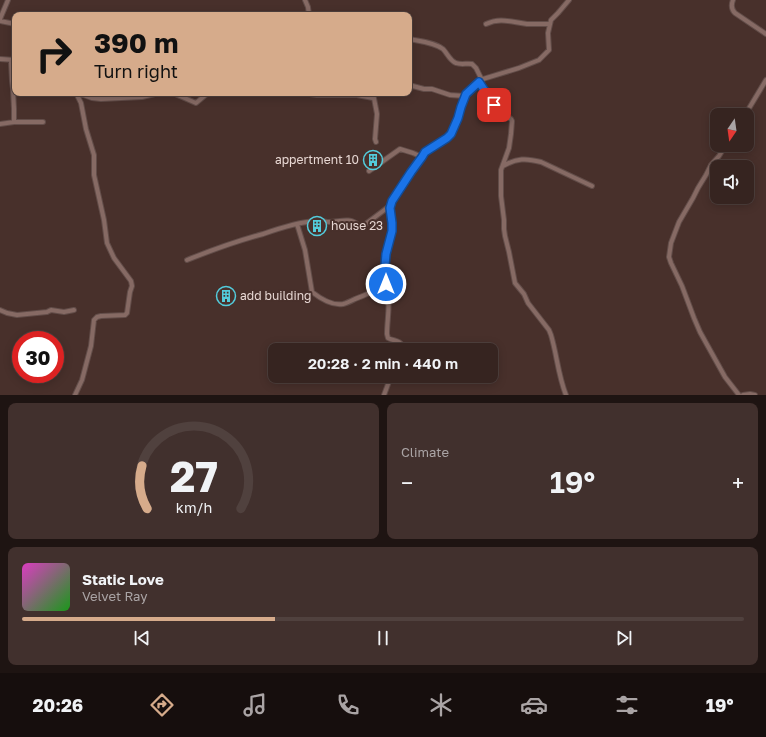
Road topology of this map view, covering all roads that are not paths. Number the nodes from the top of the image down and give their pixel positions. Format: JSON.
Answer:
{"nodes":[{"id":1,"x":8,"y":0,"type":"edge"},
{"id":2,"x":305,"y":0,"type":"edge"},
{"id":3,"x":568,"y":0,"type":"edge"},
{"id":4,"x":733,"y":0,"type":"edge"},
{"id":5,"x":309,"y":12,"type":"edge"},
{"id":6,"x":0,"y":20,"type":"edge"},
{"id":7,"x":12,"y":23,"type":"edge"},
{"id":8,"x":486,"y":24,"type":"dead end"},
{"id":9,"x":549,"y":24,"type":"junction"},
{"id":10,"x":766,"y":34,"type":"edge"},
{"id":11,"x":412,"y":39,"type":"edge"},
{"id":12,"x":0,"y":59,"type":"edge"},
{"id":13,"x":12,"y":60,"type":"edge"},
{"id":14,"x":766,"y":80,"type":"edge"},
{"id":15,"x":480,"y":81,"type":"junction"},
{"id":16,"x":412,"y":86,"type":"edge"},
{"id":17,"x":13,"y":96,"type":"edge"},
{"id":18,"x":78,"y":96,"type":"edge"},
{"id":19,"x":86,"y":96,"type":"edge"},
{"id":20,"x":142,"y":96,"type":"edge"},
{"id":21,"x":179,"y":96,"type":"edge"},
{"id":22,"x":204,"y":96,"type":"edge"},
{"id":23,"x":373,"y":96,"type":"edge"},
{"id":24,"x":465,"y":96,"type":"junction"},
{"id":25,"x":749,"y":108,"type":"edge"},
{"id":26,"x":14,"y":122,"type":"junction"},
{"id":27,"x":43,"y":122,"type":"dead end"},
{"id":28,"x":0,"y":124,"type":"edge"},
{"id":29,"x":376,"y":142,"type":"dead end"},
{"id":30,"x":722,"y":152,"type":"edge"},
{"id":31,"x":422,"y":157,"type":"junction"},
{"id":32,"x":503,"y":166,"type":"junction"},
{"id":33,"x":369,"y":171,"type":"dead end"},
{"id":34,"x":592,"y":186,"type":"dead end"},
{"id":35,"x":391,"y":205,"type":"junction"},
{"id":36,"x":297,"y":224,"type":"junction"},
{"id":37,"x":187,"y":260,"type":"dead end"},
{"id":38,"x":386,"y":284,"type":"junction"},
{"id":39,"x":0,"y":310,"type":"edge"},
{"id":40,"x":74,"y":310,"type":"dead end"},
{"id":41,"x":401,"y":343,"type":"edge"},
{"id":42,"x":388,"y":383,"type":"edge"},
{"id":43,"x":74,"y":395,"type":"edge"},
{"id":44,"x":384,"y":395,"type":"edge"},
{"id":45,"x":566,"y":395,"type":"edge"},
{"id":46,"x":739,"y":395,"type":"edge"},
{"id":47,"x":743,"y":395,"type":"edge"},
{"id":48,"x":755,"y":395,"type":"edge"}],
"edges":[{"from":1,"to":6,"type":"street"},
{"from":2,"to":5,"type":"street"},
{"from":3,"to":9,"type":"street"},
{"from":4,"to":10,"type":"street"},
{"from":6,"to":7,"type":"street"},
{"from":8,"to":9,"type":"street"},
{"from":9,"to":15,"type":"street"},
{"from":11,"to":15,"type":"street"},
{"from":12,"to":13,"type":"street"},
{"from":14,"to":25,"type":"street"},
{"from":15,"to":24,"type":"street"},
{"from":15,"to":32,"type":"street"},
{"from":16,"to":24,"type":"street"},
{"from":17,"to":26,"type":"street"},
{"from":18,"to":43,"type":"street"},
{"from":19,"to":20,"type":"street"},
{"from":21,"to":22,"type":"street"},
{"from":23,"to":29,"type":"street"},
{"from":24,"to":31,"type":"street"},
{"from":26,"to":27,"type":"street"},
{"from":26,"to":28,"type":"street"},
{"from":30,"to":46,"type":"street"},
{"from":31,"to":33,"type":"street"},
{"from":31,"to":35,"type":"street"},
{"from":32,"to":34,"type":"street"},
{"from":32,"to":45,"type":"street"},
{"from":35,"to":36,"type":"street"},
{"from":35,"to":38,"type":"street"},
{"from":36,"to":37,"type":"street"},
{"from":36,"to":38,"type":"street"},
{"from":38,"to":41,"type":"street"},
{"from":39,"to":40,"type":"street"},
{"from":42,"to":44,"type":"street"},
{"from":47,"to":48,"type":"street"}]}
